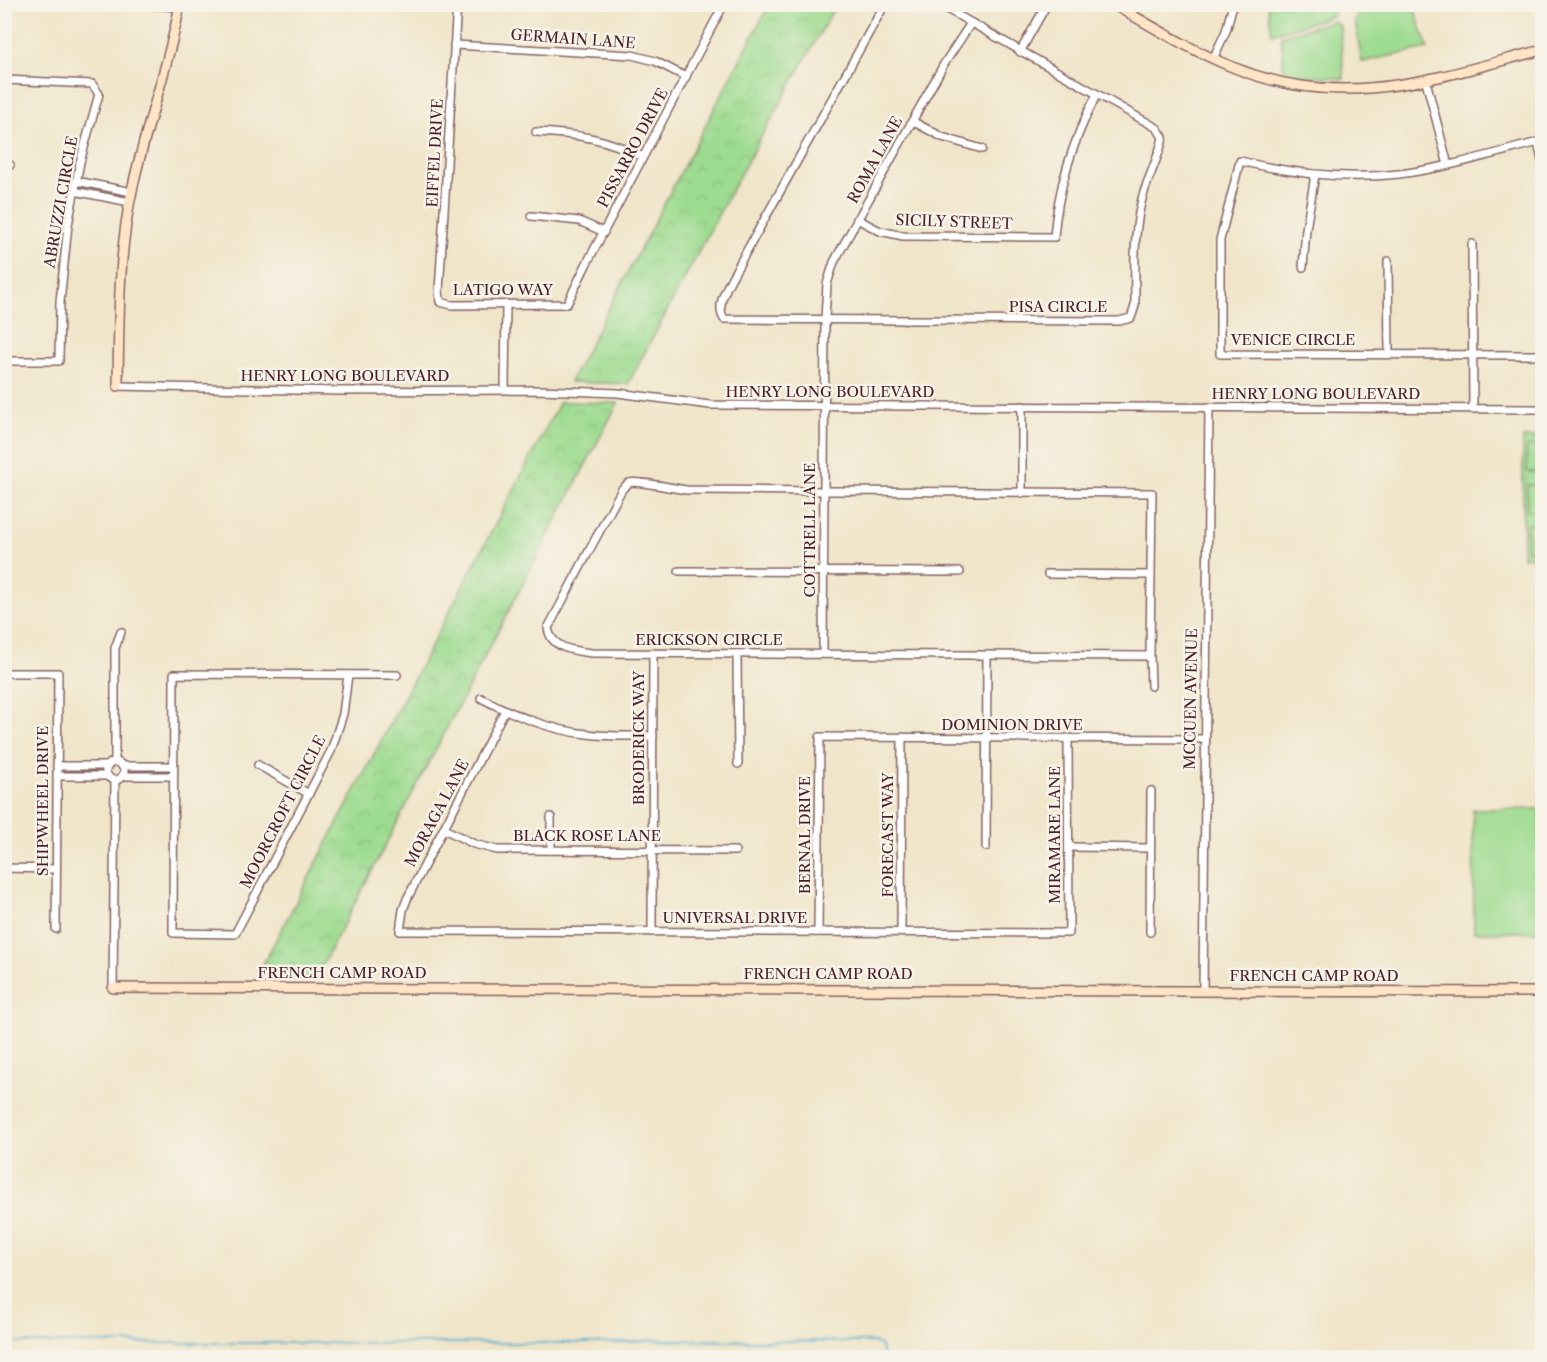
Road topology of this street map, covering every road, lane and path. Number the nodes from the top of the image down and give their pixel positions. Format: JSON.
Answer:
{"nodes":[{"id":1,"x":136,"y":4,"type":"edge"},
{"id":2,"x":457,"y":4,"type":"edge"},
{"id":3,"x":885,"y":4,"type":"edge"},
{"id":4,"x":938,"y":4,"type":"edge"},
{"id":5,"x":1047,"y":4,"type":"edge"},
{"id":6,"x":1113,"y":4,"type":"edge"},
{"id":7,"x":1233,"y":4,"type":"edge"},
{"id":8,"x":723,"y":5,"type":"edge"},
{"id":9,"x":180,"y":6,"type":"edge"},
{"id":10,"x":971,"y":23,"type":"junction"},
{"id":11,"x":454,"y":45,"type":"junction"},
{"id":12,"x":1542,"y":50,"type":"edge"},
{"id":13,"x":1020,"y":52,"type":"junction"},
{"id":14,"x":1213,"y":59,"type":"junction"},
{"id":15,"x":686,"y":77,"type":"junction"},
{"id":16,"x":4,"y":80,"type":"edge"},
{"id":17,"x":1426,"y":81,"type":"junction"},
{"id":18,"x":1097,"y":94,"type":"junction"},
{"id":19,"x":912,"y":121,"type":"junction"},
{"id":20,"x":536,"y":132,"type":"dead end"},
{"id":21,"x":1540,"y":142,"type":"edge"},
{"id":22,"x":982,"y":149,"type":"dead end"},
{"id":23,"x":643,"y":157,"type":"junction"},
{"id":24,"x":1542,"y":161,"type":"edge"},
{"id":25,"x":10,"y":165,"type":"dead end"},
{"id":26,"x":1448,"y":165,"type":"junction"},
{"id":27,"x":4,"y":171,"type":"edge"},
{"id":28,"x":1315,"y":175,"type":"junction"},
{"id":29,"x":76,"y":181,"type":"junction"},
{"id":30,"x":74,"y":191,"type":"junction"},
{"id":31,"x":131,"y":197,"type":"junction"},
{"id":32,"x":531,"y":216,"type":"dead end"},
{"id":33,"x":857,"y":219,"type":"junction"},
{"id":34,"x":604,"y":232,"type":"junction"},
{"id":35,"x":1472,"y":244,"type":"dead end"},
{"id":36,"x":1388,"y":261,"type":"dead end"},
{"id":37,"x":1303,"y":267,"type":"dead end"},
{"id":38,"x":440,"y":302,"type":"joint"},
{"id":39,"x":506,"y":304,"type":"junction"},
{"id":40,"x":567,"y":304,"type":"joint"},
{"id":41,"x":825,"y":319,"type":"junction"},
{"id":42,"x":1389,"y":354,"type":"junction"},
{"id":43,"x":1473,"y":355,"type":"junction"},
{"id":44,"x":1542,"y":355,"type":"edge"},
{"id":45,"x":4,"y":361,"type":"edge"},
{"id":46,"x":118,"y":386,"type":"joint"},
{"id":47,"x":505,"y":389,"type":"junction"},
{"id":48,"x":824,"y":406,"type":"junction"},
{"id":49,"x":1022,"y":406,"type":"junction"},
{"id":50,"x":1209,"y":407,"type":"junction"},
{"id":51,"x":1473,"y":409,"type":"junction"},
{"id":52,"x":1542,"y":409,"type":"edge"},
{"id":53,"x":824,"y":490,"type":"junction"},
{"id":54,"x":1022,"y":493,"type":"junction"},
{"id":55,"x":679,"y":571,"type":"dead end"},
{"id":56,"x":823,"y":571,"type":"junction"},
{"id":57,"x":960,"y":572,"type":"dead end"},
{"id":58,"x":1048,"y":574,"type":"dead end"},
{"id":59,"x":1151,"y":575,"type":"junction"},
{"id":60,"x":121,"y":632,"type":"dead end"},
{"id":61,"x":653,"y":653,"type":"junction"},
{"id":62,"x":737,"y":654,"type":"junction"},
{"id":63,"x":823,"y":654,"type":"junction"},
{"id":64,"x":987,"y":655,"type":"junction"},
{"id":65,"x":1150,"y":656,"type":"junction"},
{"id":66,"x":4,"y":673,"type":"edge"},
{"id":67,"x":348,"y":675,"type":"junction"},
{"id":68,"x":397,"y":675,"type":"dead end"},
{"id":69,"x":1151,"y":686,"type":"dead end"},
{"id":70,"x":481,"y":698,"type":"dead end"},
{"id":71,"x":505,"y":710,"type":"junction"},
{"id":72,"x":653,"y":736,"type":"junction"},
{"id":73,"x":820,"y":737,"type":"joint"},
{"id":74,"x":902,"y":737,"type":"junction"},
{"id":75,"x":986,"y":738,"type":"junction"},
{"id":76,"x":1068,"y":738,"type":"junction"},
{"id":77,"x":1204,"y":739,"type":"junction"},
{"id":78,"x":738,"y":764,"type":"dead end"},
{"id":79,"x":115,"y":765,"type":"junction"},
{"id":80,"x":258,"y":765,"type":"dead end"},
{"id":81,"x":57,"y":766,"type":"junction"},
{"id":82,"x":173,"y":766,"type":"junction"},
{"id":83,"x":57,"y":776,"type":"junction"},
{"id":84,"x":173,"y":776,"type":"junction"},
{"id":85,"x":115,"y":777,"type":"junction"},
{"id":86,"x":1151,"y":791,"type":"dead end"},
{"id":87,"x":309,"y":794,"type":"junction"},
{"id":88,"x":551,"y":817,"type":"dead end"},
{"id":89,"x":444,"y":829,"type":"junction"},
{"id":90,"x":986,"y":847,"type":"dead end"},
{"id":91,"x":1069,"y":847,"type":"junction"},
{"id":92,"x":1150,"y":848,"type":"junction"},
{"id":93,"x":551,"y":850,"type":"junction"},
{"id":94,"x":652,"y":850,"type":"junction"},
{"id":95,"x":735,"y":851,"type":"dead end"},
{"id":96,"x":4,"y":868,"type":"edge"},
{"id":97,"x":56,"y":869,"type":"junction"},
{"id":98,"x":56,"y":929,"type":"dead end"},
{"id":99,"x":400,"y":931,"type":"joint"},
{"id":100,"x":652,"y":932,"type":"junction"},
{"id":101,"x":818,"y":932,"type":"junction"},
{"id":102,"x":901,"y":932,"type":"junction"},
{"id":103,"x":1150,"y":932,"type":"dead end"},
{"id":104,"x":1069,"y":933,"type":"joint"},
{"id":105,"x":112,"y":988,"type":"joint"},
{"id":106,"x":1203,"y":991,"type":"junction"},
{"id":107,"x":1542,"y":992,"type":"edge"}],
"edges":[{"from":1,"to":9,"type":"street"},
{"from":2,"to":11,"type":"street","name":"EIFFEL DRIVE"},
{"from":3,"to":41,"type":"street","name":"PISA CIRCLE"},
{"from":4,"to":10,"type":"street","name":"PISA CIRCLE"},
{"from":5,"to":13,"type":"street"},
{"from":6,"to":14,"type":"street"},
{"from":7,"to":14,"type":"street"},
{"from":8,"to":15,"type":"street","name":"PISSARRO DRIVE"},
{"from":9,"to":31,"type":"street"},
{"from":10,"to":13,"type":"street","name":"PISA CIRCLE"},
{"from":10,"to":19,"type":"street","name":"ROMA LANE"},
{"from":11,"to":15,"type":"street","name":"GERMAIN LANE"},
{"from":11,"to":38,"type":"street","name":"EIFFEL DRIVE"},
{"from":12,"to":17,"type":"street"},
{"from":13,"to":18,"type":"street","name":"PISA CIRCLE"},
{"from":14,"to":17,"type":"street"},
{"from":15,"to":23,"type":"street","name":"PISSARRO DRIVE"},
{"from":16,"to":29,"type":"street","name":"ABRUZZI CIRCLE"},
{"from":17,"to":26,"type":"street"},
{"from":18,"to":33,"type":"street","name":"SICILY STREET"},
{"from":18,"to":41,"type":"street","name":"PISA CIRCLE"},
{"from":19,"to":22,"type":"street"},
{"from":19,"to":33,"type":"street","name":"ROMA LANE"},
{"from":20,"to":23,"type":"street"},
{"from":21,"to":24,"type":"street"},
{"from":21,"to":26,"type":"street","name":"VENICE CIRCLE"},
{"from":23,"to":34,"type":"street","name":"PISSARRO DRIVE"},
{"from":25,"to":27,"type":"street"},
{"from":26,"to":28,"type":"street","name":"VENICE CIRCLE"},
{"from":28,"to":37,"type":"street"},
{"from":28,"to":42,"type":"street","name":"VENICE CIRCLE"},
{"from":29,"to":30,"type":"street","name":"ABRUZZI CIRCLE"},
{"from":29,"to":31,"type":"street"},
{"from":30,"to":31,"type":"street"},
{"from":30,"to":45,"type":"street","name":"ABRUZZI CIRCLE"},
{"from":31,"to":46,"type":"street"},
{"from":32,"to":34,"type":"street"},
{"from":33,"to":41,"type":"street","name":"ROMA LANE"},
{"from":34,"to":40,"type":"street","name":"PISSARRO DRIVE"},
{"from":35,"to":43,"type":"street"},
{"from":36,"to":42,"type":"street"},
{"from":38,"to":39,"type":"street","name":"LATIGO WAY"},
{"from":39,"to":40,"type":"street","name":"LATIGO WAY"},
{"from":39,"to":47,"type":"street"},
{"from":41,"to":48,"type":"street"},
{"from":42,"to":43,"type":"street","name":"VENICE CIRCLE"},
{"from":43,"to":44,"type":"street","name":"VENICE CIRCLE"},
{"from":43,"to":51,"type":"street"},
{"from":46,"to":47,"type":"street","name":"HENRY LONG BOULEVARD"},
{"from":47,"to":48,"type":"street","name":"HENRY LONG BOULEVARD"},
{"from":48,"to":49,"type":"street","name":"HENRY LONG BOULEVARD"},
{"from":48,"to":53,"type":"street","name":"COTTRELL LANE"},
{"from":49,"to":50,"type":"street","name":"HENRY LONG BOULEVARD"},
{"from":49,"to":54,"type":"street"},
{"from":50,"to":51,"type":"street","name":"HENRY LONG BOULEVARD"},
{"from":50,"to":77,"type":"street","name":"MCCUEN AVENUE"},
{"from":51,"to":52,"type":"street","name":"HENRY LONG BOULEVARD"},
{"from":53,"to":54,"type":"street","name":"ERICKSON CIRCLE"},
{"from":53,"to":56,"type":"street","name":"COTTRELL LANE"},
{"from":53,"to":61,"type":"street","name":"ERICKSON CIRCLE"},
{"from":54,"to":59,"type":"street","name":"ERICKSON CIRCLE"},
{"from":55,"to":56,"type":"street"},
{"from":56,"to":57,"type":"street"},
{"from":56,"to":63,"type":"street","name":"COTTRELL LANE"},
{"from":58,"to":59,"type":"street"},
{"from":59,"to":65,"type":"street","name":"ERICKSON CIRCLE"},
{"from":60,"to":79,"type":"street"},
{"from":61,"to":62,"type":"street","name":"ERICKSON CIRCLE"},
{"from":61,"to":72,"type":"street","name":"BRODERICK WAY"},
{"from":62,"to":63,"type":"street","name":"ERICKSON CIRCLE"},
{"from":62,"to":78,"type":"street"},
{"from":63,"to":64,"type":"street","name":"ERICKSON CIRCLE"},
{"from":64,"to":65,"type":"street","name":"ERICKSON CIRCLE"},
{"from":64,"to":75,"type":"street"},
{"from":65,"to":69,"type":"street"},
{"from":66,"to":81,"type":"street","name":"SHIPWHEEL DRIVE"},
{"from":67,"to":68,"type":"street"},
{"from":67,"to":82,"type":"street","name":"MOORCROFT CIRCLE"},
{"from":67,"to":87,"type":"street","name":"MOORCROFT CIRCLE"},
{"from":70,"to":71,"type":"street"},
{"from":71,"to":72,"type":"street"},
{"from":71,"to":89,"type":"street","name":"MORAGA LANE"},
{"from":72,"to":94,"type":"street","name":"BRODERICK WAY"},
{"from":73,"to":74,"type":"street","name":"DOMINION DRIVE"},
{"from":73,"to":101,"type":"street","name":"BERNAL DRIVE"},
{"from":74,"to":75,"type":"street","name":"DOMINION DRIVE"},
{"from":74,"to":102,"type":"street","name":"FORECAST WAY"},
{"from":75,"to":76,"type":"street","name":"DOMINION DRIVE"},
{"from":75,"to":90,"type":"street"},
{"from":76,"to":77,"type":"street","name":"DOMINION DRIVE"},
{"from":76,"to":91,"type":"street","name":"MIRAMARE LANE"},
{"from":77,"to":106,"type":"street","name":"MCCUEN AVENUE"},
{"from":79,"to":81,"type":"street"},
{"from":79,"to":82,"type":"street"},
{"from":79,"to":85,"type":"street"},
{"from":79,"to":85,"type":"street"},
{"from":80,"to":87,"type":"street"},
{"from":81,"to":83,"type":"street","name":"SHIPWHEEL DRIVE"},
{"from":82,"to":84,"type":"street","name":"MOORCROFT CIRCLE"},
{"from":83,"to":85,"type":"street"},
{"from":83,"to":97,"type":"street","name":"SHIPWHEEL DRIVE"},
{"from":84,"to":85,"type":"street"},
{"from":84,"to":87,"type":"street","name":"MOORCROFT CIRCLE"},
{"from":85,"to":105,"type":"street"},
{"from":86,"to":92,"type":"street"},
{"from":88,"to":93,"type":"street"},
{"from":89,"to":93,"type":"street","name":"BLACK ROSE LANE"},
{"from":89,"to":99,"type":"street","name":"MORAGA LANE"},
{"from":91,"to":92,"type":"street"},
{"from":91,"to":104,"type":"street","name":"MIRAMARE LANE"},
{"from":92,"to":103,"type":"street"},
{"from":93,"to":94,"type":"street","name":"BLACK ROSE LANE"},
{"from":94,"to":95,"type":"street","name":"BLACK ROSE LANE"},
{"from":94,"to":100,"type":"street","name":"BRODERICK WAY"},
{"from":96,"to":97,"type":"street"},
{"from":97,"to":98,"type":"street","name":"SHIPWHEEL DRIVE"},
{"from":99,"to":100,"type":"street","name":"UNIVERSAL DRIVE"},
{"from":100,"to":101,"type":"street","name":"UNIVERSAL DRIVE"},
{"from":101,"to":102,"type":"street","name":"UNIVERSAL DRIVE"},
{"from":102,"to":104,"type":"street","name":"UNIVERSAL DRIVE"},
{"from":105,"to":106,"type":"street","name":"FRENCH CAMP ROAD"},
{"from":106,"to":107,"type":"street","name":"FRENCH CAMP ROAD"}]}
